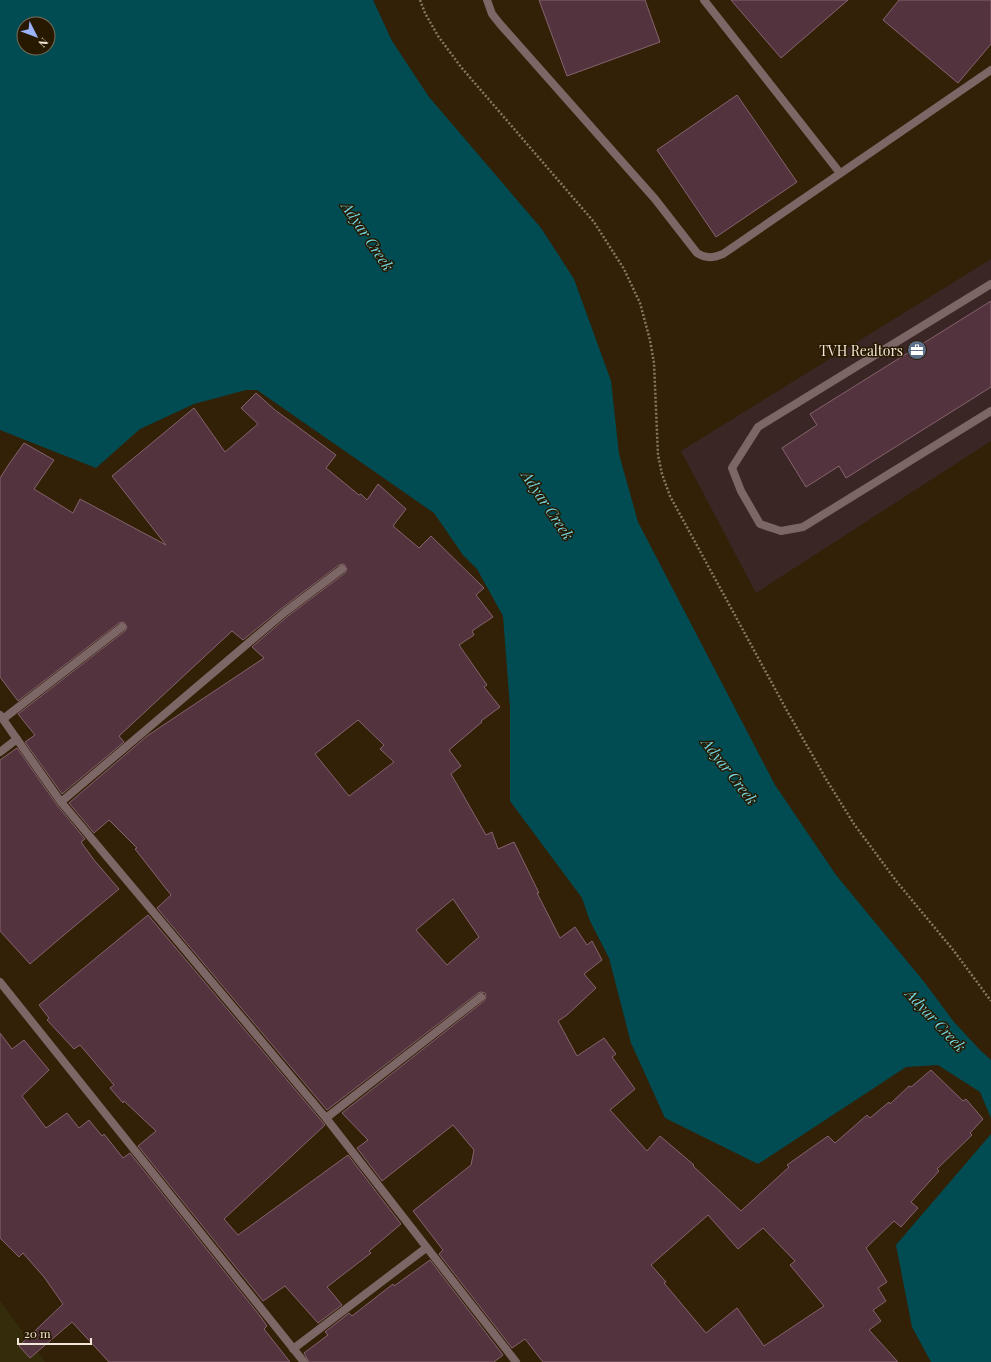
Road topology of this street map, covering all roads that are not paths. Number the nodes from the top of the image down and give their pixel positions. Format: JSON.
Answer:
{"nodes":[{"id":1,"x":487,"y":0,"type":"edge"},
{"id":2,"x":704,"y":0,"type":"edge"},
{"id":3,"x":991,"y":70,"type":"edge"},
{"id":4,"x":840,"y":173,"type":"junction"},
{"id":5,"x":991,"y":284,"type":"edge"},
{"id":6,"x":991,"y":411,"type":"edge"},
{"id":7,"x":342,"y":568,"type":"dead end"},
{"id":8,"x":122,"y":627,"type":"dead end"},
{"id":9,"x":1,"y":717,"type":"edge"},
{"id":10,"x":17,"y":739,"type":"junction"},
{"id":11,"x":0,"y":752,"type":"edge"},
{"id":12,"x":61,"y":802,"type":"junction"},
{"id":13,"x":0,"y":982,"type":"edge"},
{"id":14,"x":481,"y":998,"type":"dead end"},
{"id":15,"x":326,"y":1118,"type":"junction"},
{"id":16,"x":426,"y":1248,"type":"junction"},
{"id":17,"x":293,"y":1349,"type":"junction"},
{"id":18,"x":304,"y":1362,"type":"edge"},
{"id":19,"x":516,"y":1362,"type":"edge"}],
"edges":[{"from":1,"to":4,"type":"street"},
{"from":2,"to":4,"type":"street"},
{"from":3,"to":4,"type":"street"},
{"from":5,"to":6,"type":"street"},
{"from":7,"to":12,"type":"street"},
{"from":8,"to":9,"type":"street"},
{"from":9,"to":10,"type":"street"},
{"from":10,"to":11,"type":"street"},
{"from":10,"to":12,"type":"street"},
{"from":12,"to":15,"type":"street"},
{"from":13,"to":17,"type":"street"},
{"from":14,"to":15,"type":"street"},
{"from":15,"to":16,"type":"street"},
{"from":16,"to":17,"type":"street"},
{"from":16,"to":19,"type":"street"},
{"from":17,"to":18,"type":"street"}]}
